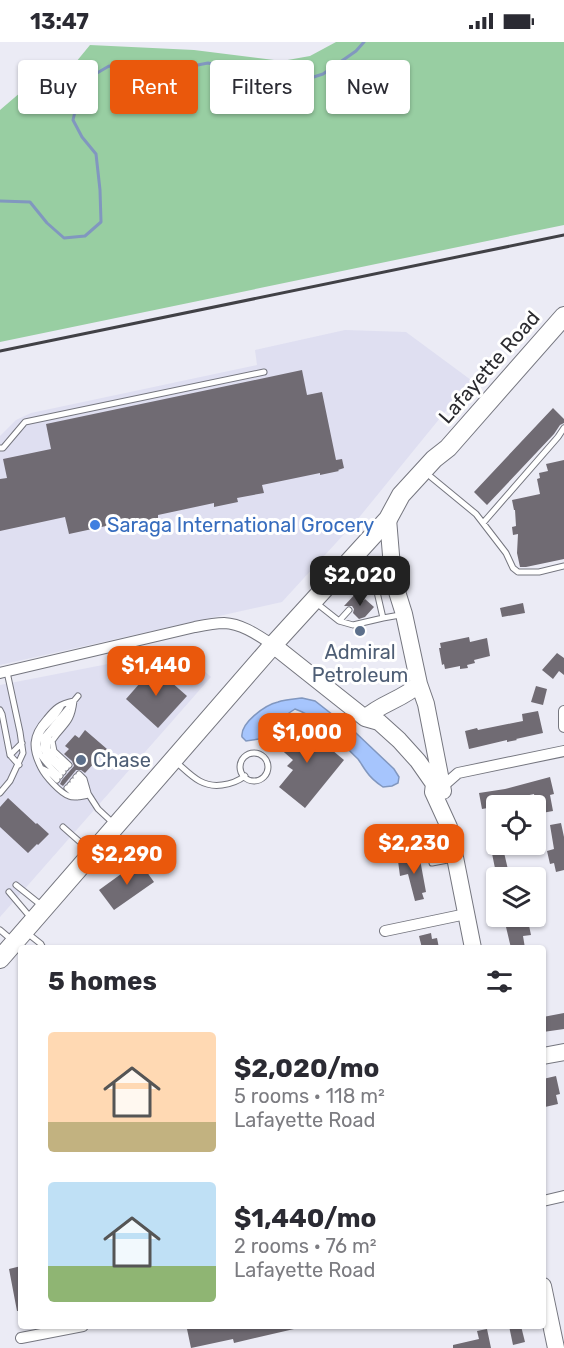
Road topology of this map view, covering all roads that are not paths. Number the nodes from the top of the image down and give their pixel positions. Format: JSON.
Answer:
{"nodes":[{"id":1,"x":564,"y":316,"type":"edge"},
{"id":2,"x":264,"y":372,"type":"dead end"},
{"id":3,"x":564,"y":428,"type":"edge"},
{"id":4,"x":0,"y":448,"type":"edge"},
{"id":5,"x":448,"y":448,"type":"junction"},
{"id":6,"x":431,"y":477,"type":"junction"},
{"id":7,"x":388,"y":519,"type":"junction"},
{"id":8,"x":483,"y":523,"type":"junction"},
{"id":9,"x":348,"y":563,"type":"junction"},
{"id":10,"x":564,"y":566,"type":"edge"},
{"id":11,"x":393,"y":579,"type":"junction"},
{"id":12,"x":371,"y":586,"type":"junction"},
{"id":13,"x":362,"y":596,"type":"dead end"},
{"id":14,"x":314,"y":601,"type":"junction"},
{"id":15,"x":349,"y":610,"type":"dead end"},
{"id":16,"x":404,"y":614,"type":"junction"},
{"id":17,"x":383,"y":618,"type":"junction"},
{"id":18,"x":339,"y":621,"type":"junction"},
{"id":19,"x":273,"y":645,"type":"junction"},
{"id":20,"x":3,"y":673,"type":"edge"},
{"id":21,"x":419,"y":684,"type":"junction"},
{"id":22,"x":76,"y":699,"type":"junction"},
{"id":23,"x":63,"y":704,"type":"junction"},
{"id":24,"x":0,"y":710,"type":"edge"},
{"id":25,"x":564,"y":711,"type":"edge"},
{"id":26,"x":365,"y":718,"type":"junction"},
{"id":27,"x":564,"y":728,"type":"edge"},
{"id":28,"x":22,"y":743,"type":"junction"},
{"id":29,"x":564,"y":751,"type":"edge"},
{"id":30,"x":10,"y":755,"type":"junction"},
{"id":31,"x":173,"y":760,"type":"junction"},
{"id":32,"x":438,"y":764,"type":"junction"},
{"id":33,"x":19,"y":765,"type":"junction"},
{"id":34,"x":41,"y":768,"type":"junction"},
{"id":35,"x":63,"y":772,"type":"junction"},
{"id":36,"x":458,"y":773,"type":"junction"},
{"id":37,"x":244,"y":776,"type":"junction"},
{"id":38,"x":73,"y":781,"type":"junction"},
{"id":39,"x":438,"y":789,"type":"junction"},
{"id":40,"x":0,"y":793,"type":"edge"},
{"id":41,"x":83,"y":796,"type":"junction"},
{"id":42,"x":116,"y":826,"type":"junction"},
{"id":43,"x":63,"y":827,"type":"dead end"},
{"id":44,"x":93,"y":853,"type":"junction"},
{"id":45,"x":455,"y":859,"type":"junction"},
{"id":46,"x":432,"y":863,"type":"dead end"},
{"id":47,"x":16,"y":885,"type":"dead end"},
{"id":48,"x":9,"y":892,"type":"dead end"},
{"id":49,"x":466,"y":914,"type":"junction"},
{"id":50,"x":29,"y":926,"type":"junction"},
{"id":51,"x":0,"y":930,"type":"edge"},
{"id":52,"x":385,"y":931,"type":"dead end"},
{"id":53,"x":42,"y":945,"type":"edge"},
{"id":54,"x":472,"y":945,"type":"edge"},
{"id":55,"x":0,"y":959,"type":"edge"},
{"id":56,"x":564,"y":1052,"type":"edge"},
{"id":57,"x":546,"y":1055,"type":"edge"},
{"id":58,"x":564,"y":1196,"type":"edge"},
{"id":59,"x":546,"y":1200,"type":"edge"},
{"id":60,"x":546,"y":1300,"type":"edge"},
{"id":61,"x":68,"y":1329,"type":"edge"},
{"id":62,"x":21,"y":1338,"type":"dead end"},
{"id":63,"x":556,"y":1348,"type":"edge"}],
"edges":[{"from":1,"to":5,"type":"main road","name":"Lafayette Road"},
{"from":2,"to":4,"type":"lane"},
{"from":3,"to":8,"type":"lane"},
{"from":5,"to":6,"type":"main road","name":"Lafayette Road"},
{"from":5,"to":7,"type":"main road","name":"Lafayette Road"},
{"from":6,"to":7,"type":"main road","name":"Lafayette Road"},
{"from":6,"to":8,"type":"lane"},
{"from":7,"to":9,"type":"main road","name":"Lafayette Road"},
{"from":7,"to":11,"type":"street"},
{"from":8,"to":10,"type":"lane"},
{"from":9,"to":12,"type":"lane"},
{"from":9,"to":14,"type":"main road","name":"Lafayette Road"},
{"from":11,"to":12,"type":"lane"},
{"from":11,"to":16,"type":"street"},
{"from":12,"to":13,"type":"lane"},
{"from":12,"to":17,"type":"lane"},
{"from":14,"to":18,"type":"lane"},
{"from":14,"to":19,"type":"main road","name":"Lafayette Road"},
{"from":15,"to":18,"type":"lane"},
{"from":16,"to":17,"type":"lane"},
{"from":16,"to":21,"type":"street"},
{"from":17,"to":18,"type":"lane"},
{"from":19,"to":20,"type":"street"},
{"from":19,"to":26,"type":"street"},
{"from":19,"to":31,"type":"main road","name":"Lafayette Road"},
{"from":20,"to":28,"type":"lane"},
{"from":21,"to":26,"type":"street"},
{"from":21,"to":32,"type":"street"},
{"from":22,"to":23,"type":"lane"},
{"from":22,"to":35,"type":"lane"},
{"from":22,"to":35,"type":"lane"},
{"from":23,"to":34,"type":"lane"},
{"from":23,"to":35,"type":"lane"},
{"from":24,"to":30,"type":"lane"},
{"from":25,"to":27,"type":"street"},
{"from":26,"to":39,"type":"street"},
{"from":28,"to":30,"type":"lane"},
{"from":28,"to":33,"type":"lane"},
{"from":29,"to":36,"type":"street"},
{"from":30,"to":33,"type":"lane"},
{"from":31,"to":37,"type":"lane"},
{"from":31,"to":42,"type":"main road","name":"Lafayette Road"},
{"from":32,"to":36,"type":"street"},
{"from":32,"to":39,"type":"street"},
{"from":33,"to":40,"type":"lane"},
{"from":34,"to":35,"type":"lane"},
{"from":34,"to":41,"type":"lane"},
{"from":36,"to":39,"type":"street"},
{"from":37,"to":37,"type":"lane"},
{"from":38,"to":41,"type":"lane"},
{"from":38,"to":41,"type":"lane"},
{"from":38,"to":41,"type":"lane"},
{"from":39,"to":45,"type":"street"},
{"from":41,"to":42,"type":"lane"},
{"from":42,"to":44,"type":"main road","name":"Lafayette Road"},
{"from":43,"to":44,"type":"lane"},
{"from":44,"to":50,"type":"main road","name":"Lafayette Road"},
{"from":45,"to":46,"type":"lane"},
{"from":45,"to":49,"type":"street"},
{"from":47,"to":50,"type":"lane"},
{"from":48,"to":50,"type":"lane"},
{"from":49,"to":52,"type":"street"},
{"from":49,"to":54,"type":"street"},
{"from":50,"to":51,"type":"lane"},
{"from":50,"to":53,"type":"lane"},
{"from":50,"to":55,"type":"main road","name":"Lafayette Road"},
{"from":56,"to":57,"type":"street"},
{"from":58,"to":59,"type":"street"},
{"from":60,"to":63,"type":"street"},
{"from":61,"to":62,"type":"street"}]}
